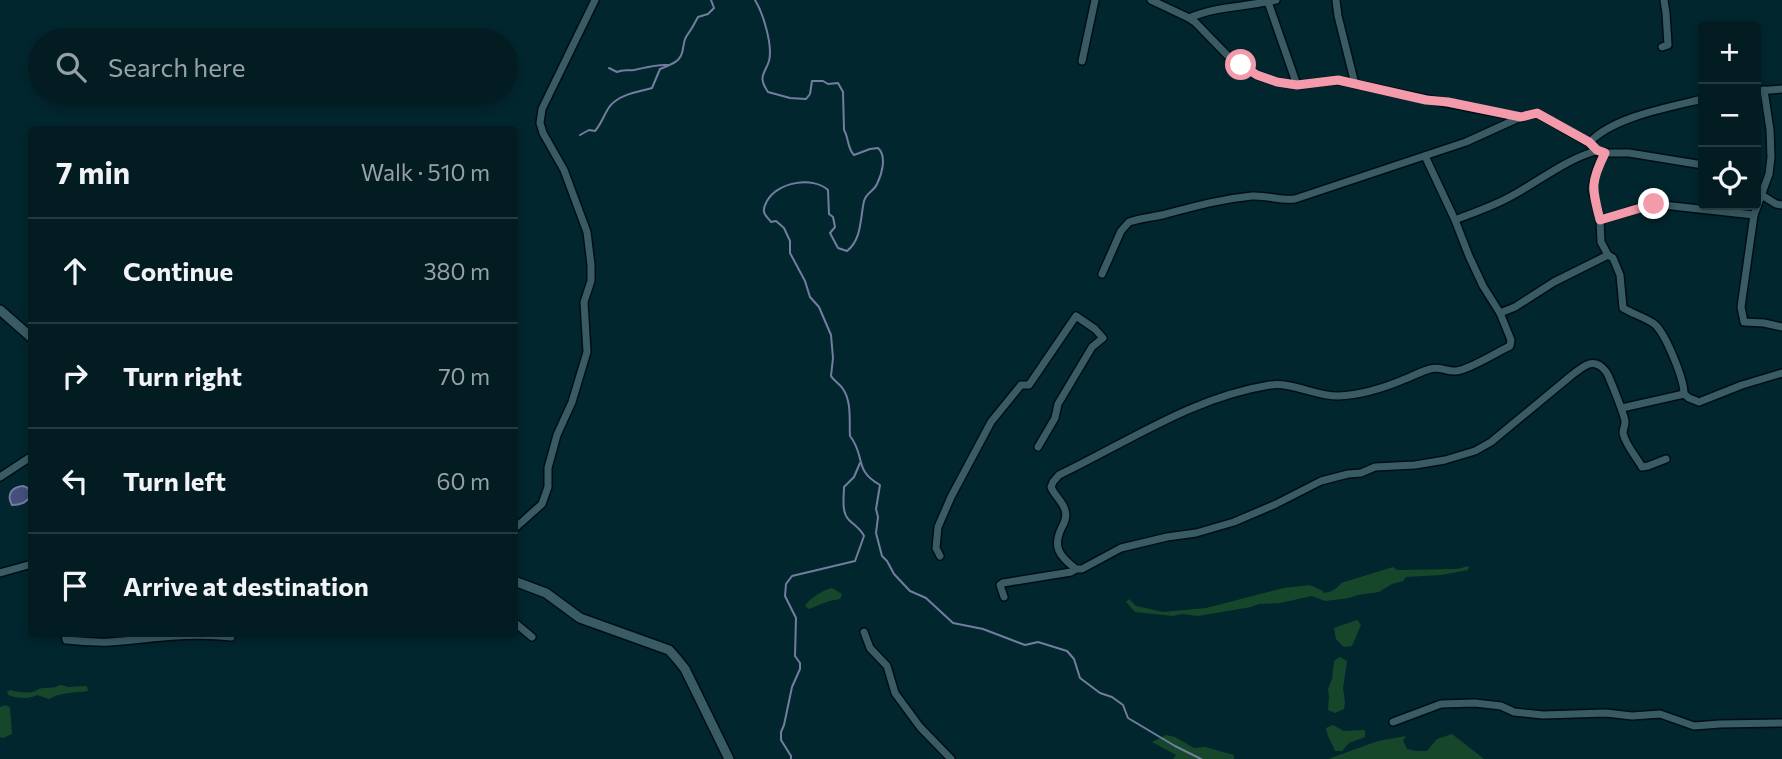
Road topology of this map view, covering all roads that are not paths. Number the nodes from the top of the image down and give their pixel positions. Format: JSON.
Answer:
{"nodes":[{"id":1,"x":595,"y":0,"type":"edge"},
{"id":2,"x":1095,"y":0,"type":"edge"},
{"id":3,"x":1151,"y":0,"type":"edge"},
{"id":4,"x":1336,"y":0,"type":"edge"},
{"id":5,"x":1664,"y":0,"type":"edge"},
{"id":6,"x":1272,"y":1,"type":"edge"},
{"id":7,"x":1189,"y":18,"type":"junction"},
{"id":8,"x":1662,"y":47,"type":"dead end"},
{"id":9,"x":1082,"y":61,"type":"dead end"},
{"id":10,"x":1354,"y":84,"type":"junction"},
{"id":11,"x":1297,"y":85,"type":"junction"},
{"id":12,"x":1782,"y":89,"type":"edge"},
{"id":13,"x":1761,"y":91,"type":"edge"},
{"id":14,"x":1761,"y":95,"type":"edge"},
{"id":15,"x":1698,"y":100,"type":"edge"},
{"id":16,"x":1521,"y":117,"type":"junction"},
{"id":17,"x":1589,"y":142,"type":"junction"},
{"id":18,"x":1601,"y":152,"type":"junction"},
{"id":19,"x":1425,"y":156,"type":"junction"},
{"id":20,"x":1698,"y":164,"type":"edge"},
{"id":21,"x":1761,"y":182,"type":"edge"},
{"id":22,"x":1765,"y":184,"type":"junction"},
{"id":23,"x":1761,"y":192,"type":"edge"},
{"id":24,"x":1761,"y":195,"type":"edge"},
{"id":25,"x":1782,"y":205,"type":"edge"},
{"id":26,"x":1755,"y":210,"type":"edge"},
{"id":27,"x":1754,"y":215,"type":"junction"},
{"id":28,"x":1455,"y":220,"type":"junction"},
{"id":29,"x":1600,"y":220,"type":"junction"},
{"id":30,"x":1608,"y":255,"type":"junction"},
{"id":31,"x":1102,"y":274,"type":"dead end"},
{"id":32,"x":0,"y":310,"type":"edge"},
{"id":33,"x":1500,"y":313,"type":"junction"},
{"id":34,"x":1782,"y":327,"type":"edge"},
{"id":35,"x":28,"y":334,"type":"edge"},
{"id":36,"x":1782,"y":373,"type":"edge"},
{"id":37,"x":1684,"y":394,"type":"junction"},
{"id":38,"x":1622,"y":408,"type":"junction"},
{"id":39,"x":1038,"y":447,"type":"dead end"},
{"id":40,"x":1666,"y":458,"type":"dead end"},
{"id":41,"x":28,"y":459,"type":"edge"},
{"id":42,"x":0,"y":477,"type":"edge"},
{"id":43,"x":518,"y":525,"type":"edge"},
{"id":44,"x":940,"y":556,"type":"dead end"},
{"id":45,"x":28,"y":565,"type":"edge"},
{"id":46,"x":1076,"y":569,"type":"junction"},
{"id":47,"x":0,"y":573,"type":"edge"},
{"id":48,"x":518,"y":582,"type":"edge"},
{"id":49,"x":1004,"y":597,"type":"dead end"},
{"id":50,"x":518,"y":625,"type":"edge"},
{"id":51,"x":864,"y":632,"type":"dead end"},
{"id":52,"x":66,"y":637,"type":"edge"},
{"id":53,"x":150,"y":637,"type":"edge"},
{"id":54,"x":532,"y":637,"type":"dead end"},
{"id":55,"x":1393,"y":722,"type":"dead end"},
{"id":56,"x":1782,"y":723,"type":"edge"},
{"id":57,"x":945,"y":757,"type":"edge"},
{"id":58,"x":729,"y":759,"type":"edge"}],
"edges":[{"from":1,"to":43,"type":"street"},
{"from":2,"to":9,"type":"street"},
{"from":3,"to":7,"type":"street"},
{"from":4,"to":10,"type":"street"},
{"from":5,"to":8,"type":"street"},
{"from":6,"to":7,"type":"street"},
{"from":6,"to":11,"type":"street"},
{"from":7,"to":11,"type":"street"},
{"from":10,"to":11,"type":"street"},
{"from":10,"to":16,"type":"street"},
{"from":12,"to":13,"type":"street"},
{"from":14,"to":22,"type":"street"},
{"from":15,"to":17,"type":"street"},
{"from":16,"to":17,"type":"street"},
{"from":16,"to":19,"type":"street"},
{"from":17,"to":18,"type":"street"},
{"from":18,"to":20,"type":"street"},
{"from":18,"to":28,"type":"street"},
{"from":18,"to":29,"type":"street"},
{"from":19,"to":28,"type":"street"},
{"from":19,"to":31,"type":"street"},
{"from":21,"to":22,"type":"street"},
{"from":22,"to":23,"type":"street"},
{"from":24,"to":25,"type":"street"},
{"from":26,"to":27,"type":"street"},
{"from":27,"to":29,"type":"street"},
{"from":27,"to":34,"type":"street"},
{"from":28,"to":33,"type":"street"},
{"from":29,"to":30,"type":"street"},
{"from":30,"to":33,"type":"street"},
{"from":30,"to":37,"type":"street"},
{"from":32,"to":35,"type":"street"},
{"from":33,"to":46,"type":"street"},
{"from":36,"to":37,"type":"street"},
{"from":37,"to":38,"type":"street"},
{"from":38,"to":40,"type":"street"},
{"from":38,"to":46,"type":"street"},
{"from":39,"to":44,"type":"street"},
{"from":41,"to":42,"type":"street"},
{"from":45,"to":47,"type":"street"},
{"from":46,"to":49,"type":"street"},
{"from":48,"to":58,"type":"street"},
{"from":50,"to":54,"type":"street"},
{"from":51,"to":57,"type":"street"},
{"from":52,"to":53,"type":"street"},
{"from":55,"to":56,"type":"street"}]}
